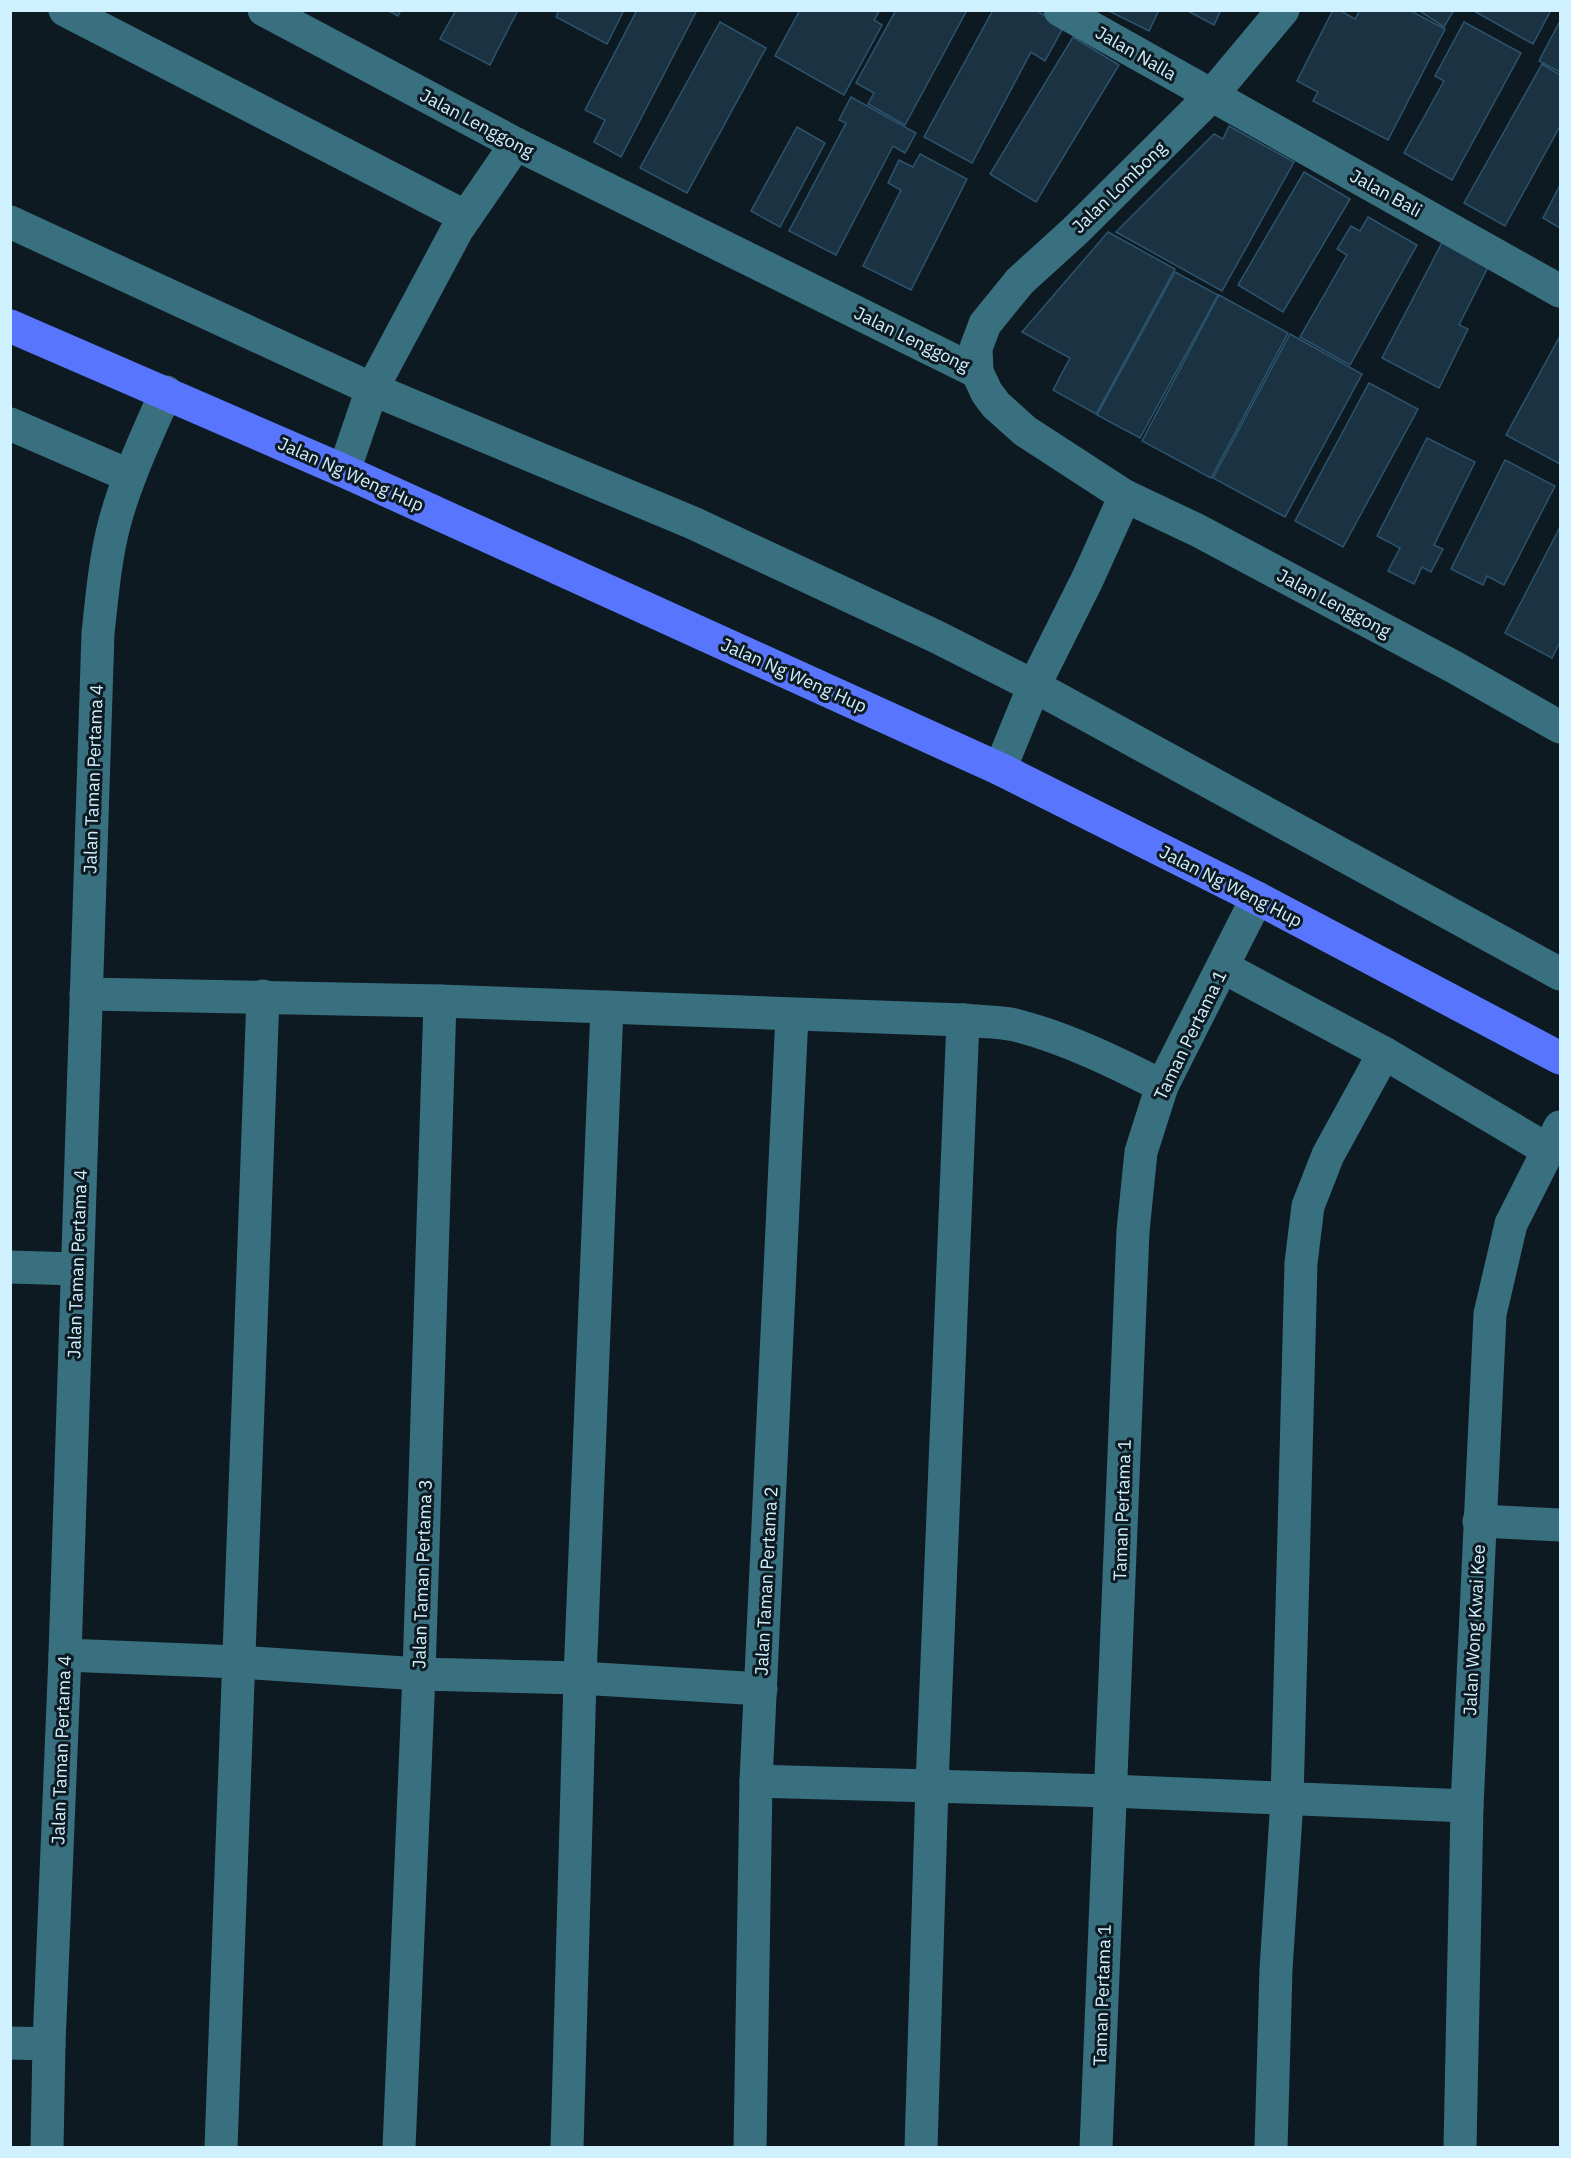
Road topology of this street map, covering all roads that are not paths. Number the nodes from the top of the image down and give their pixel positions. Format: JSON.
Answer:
{"nodes":[{"id":1,"x":65,"y":10,"type":"edge"},
{"id":2,"x":264,"y":10,"type":"edge"},
{"id":3,"x":1060,"y":10,"type":"edge"},
{"id":4,"x":1283,"y":10,"type":"edge"},
{"id":5,"x":1211,"y":96,"type":"junction"},
{"id":6,"x":516,"y":144,"type":"junction"},
{"id":7,"x":466,"y":216,"type":"junction"},
{"id":8,"x":10,"y":222,"type":"edge"},
{"id":9,"x":1560,"y":291,"type":"edge"},
{"id":10,"x":10,"y":326,"type":"edge"},
{"id":11,"x":977,"y":372,"type":"junction"},
{"id":12,"x":372,"y":389,"type":"junction"},
{"id":13,"x":166,"y":393,"type":"junction"},
{"id":14,"x":10,"y":424,"type":"edge"},
{"id":15,"x":344,"y":471,"type":"junction"},
{"id":16,"x":130,"y":476,"type":"junction"},
{"id":17,"x":1125,"y":496,"type":"junction"},
{"id":18,"x":1034,"y":686,"type":"junction"},
{"id":19,"x":1560,"y":727,"type":"edge"},
{"id":20,"x":1000,"y":769,"type":"junction"},
{"id":21,"x":1257,"y":898,"type":"junction"},
{"id":22,"x":1223,"y":967,"type":"junction"},
{"id":23,"x":1560,"y":974,"type":"edge"},
{"id":24,"x":86,"y":994,"type":"junction"},
{"id":25,"x":263,"y":996,"type":"junction"},
{"id":26,"x":440,"y":1001,"type":"junction"},
{"id":27,"x":607,"y":1008,"type":"junction"},
{"id":28,"x":792,"y":1015,"type":"junction"},
{"id":29,"x":963,"y":1020,"type":"junction"},
{"id":30,"x":1384,"y":1053,"type":"junction"},
{"id":31,"x":1560,"y":1058,"type":"edge"},
{"id":32,"x":1162,"y":1086,"type":"junction"},
{"id":33,"x":1554,"y":1138,"type":"edge"},
{"id":34,"x":10,"y":1268,"type":"edge"},
{"id":35,"x":77,"y":1269,"type":"junction"},
{"id":36,"x":1479,"y":1521,"type":"junction"},
{"id":37,"x":1560,"y":1525,"type":"edge"},
{"id":38,"x":65,"y":1655,"type":"junction"},
{"id":39,"x":238,"y":1662,"type":"junction"},
{"id":40,"x":419,"y":1674,"type":"junction"},
{"id":41,"x":580,"y":1678,"type":"junction"},
{"id":42,"x":761,"y":1689,"type":"junction"},
{"id":43,"x":756,"y":1782,"type":"junction"},
{"id":44,"x":932,"y":1785,"type":"junction"},
{"id":45,"x":1110,"y":1791,"type":"junction"},
{"id":46,"x":1287,"y":1800,"type":"junction"},
{"id":47,"x":1467,"y":1806,"type":"junction"},
{"id":48,"x":10,"y":2043,"type":"edge"},
{"id":49,"x":49,"y":2044,"type":"junction"},
{"id":50,"x":47,"y":2148,"type":"edge"},
{"id":51,"x":221,"y":2148,"type":"edge"},
{"id":52,"x":399,"y":2148,"type":"edge"},
{"id":53,"x":567,"y":2148,"type":"edge"},
{"id":54,"x":750,"y":2148,"type":"edge"},
{"id":55,"x":921,"y":2148,"type":"edge"},
{"id":56,"x":1096,"y":2148,"type":"edge"},
{"id":57,"x":1270,"y":2148,"type":"edge"},
{"id":58,"x":1460,"y":2148,"type":"edge"}],
"edges":[{"from":1,"to":7,"type":"street"},
{"from":2,"to":6,"type":"street","name":"Jalan Lenggong"},
{"from":3,"to":5,"type":"street","name":"Jalan Nalla"},
{"from":4,"to":5,"type":"street","name":"Jalan Lombong"},
{"from":5,"to":9,"type":"street","name":"Jalan Bali"},
{"from":5,"to":11,"type":"street","name":"Jalan Lombong"},
{"from":6,"to":7,"type":"street"},
{"from":6,"to":11,"type":"street","name":"Jalan Lenggong"},
{"from":7,"to":12,"type":"street"},
{"from":8,"to":12,"type":"street"},
{"from":10,"to":13,"type":"main road","name":"Jalan Ng Weng Hup"},
{"from":11,"to":17,"type":"street","name":"Jalan Lenggong"},
{"from":12,"to":15,"type":"street"},
{"from":12,"to":18,"type":"street"},
{"from":13,"to":15,"type":"main road","name":"Jalan Ng Weng Hup"},
{"from":13,"to":16,"type":"street","name":"Jalan Taman Pertama 4"},
{"from":14,"to":16,"type":"street"},
{"from":15,"to":20,"type":"main road","name":"Jalan Ng Weng Hup"},
{"from":16,"to":24,"type":"street","name":"Jalan Taman Pertama 4"},
{"from":17,"to":18,"type":"street"},
{"from":17,"to":19,"type":"street","name":"Jalan Lenggong"},
{"from":18,"to":20,"type":"street"},
{"from":18,"to":23,"type":"street"},
{"from":20,"to":21,"type":"main road","name":"Jalan Ng Weng Hup"},
{"from":21,"to":22,"type":"street","name":"Taman Pertama 1"},
{"from":21,"to":31,"type":"main road","name":"Jalan Ng Weng Hup"},
{"from":22,"to":30,"type":"street"},
{"from":22,"to":32,"type":"street","name":"Taman Pertama 1"},
{"from":24,"to":25,"type":"street"},
{"from":24,"to":35,"type":"street","name":"Jalan Taman Pertama 4"},
{"from":25,"to":26,"type":"street"},
{"from":25,"to":39,"type":"street"},
{"from":26,"to":27,"type":"street"},
{"from":26,"to":40,"type":"street","name":"Jalan Taman Pertama 3"},
{"from":27,"to":28,"type":"street"},
{"from":27,"to":41,"type":"street"},
{"from":28,"to":29,"type":"street"},
{"from":28,"to":42,"type":"street","name":"Jalan Taman Pertama 2"},
{"from":29,"to":32,"type":"street"},
{"from":29,"to":44,"type":"street"},
{"from":30,"to":33,"type":"street"},
{"from":30,"to":46,"type":"street"},
{"from":32,"to":45,"type":"street","name":"Taman Pertama 1"},
{"from":33,"to":36,"type":"street","name":"Jalan Wong Kwai Kee"},
{"from":34,"to":35,"type":"street"},
{"from":35,"to":38,"type":"street","name":"Jalan Taman Pertama 4"},
{"from":36,"to":37,"type":"street"},
{"from":36,"to":47,"type":"street","name":"Jalan Wong Kwai Kee"},
{"from":38,"to":39,"type":"street"},
{"from":38,"to":49,"type":"street","name":"Jalan Taman Pertama 4"},
{"from":39,"to":40,"type":"street"},
{"from":39,"to":51,"type":"street"},
{"from":40,"to":41,"type":"street"},
{"from":40,"to":52,"type":"street","name":"Jalan Taman Pertama 3"},
{"from":41,"to":42,"type":"street"},
{"from":41,"to":53,"type":"street"},
{"from":42,"to":43,"type":"street","name":"Jalan Taman Pertama 2"},
{"from":43,"to":44,"type":"street"},
{"from":43,"to":54,"type":"street","name":"Jalan Taman Pertama 2"},
{"from":44,"to":45,"type":"street"},
{"from":44,"to":55,"type":"street"},
{"from":45,"to":46,"type":"street"},
{"from":45,"to":56,"type":"street","name":"Taman Pertama 1"},
{"from":46,"to":47,"type":"street"},
{"from":46,"to":57,"type":"street"},
{"from":47,"to":58,"type":"street","name":"Jalan Wong Kwai Kee"},
{"from":48,"to":49,"type":"street"},
{"from":49,"to":50,"type":"street","name":"Jalan Taman Pertama 4"}]}
